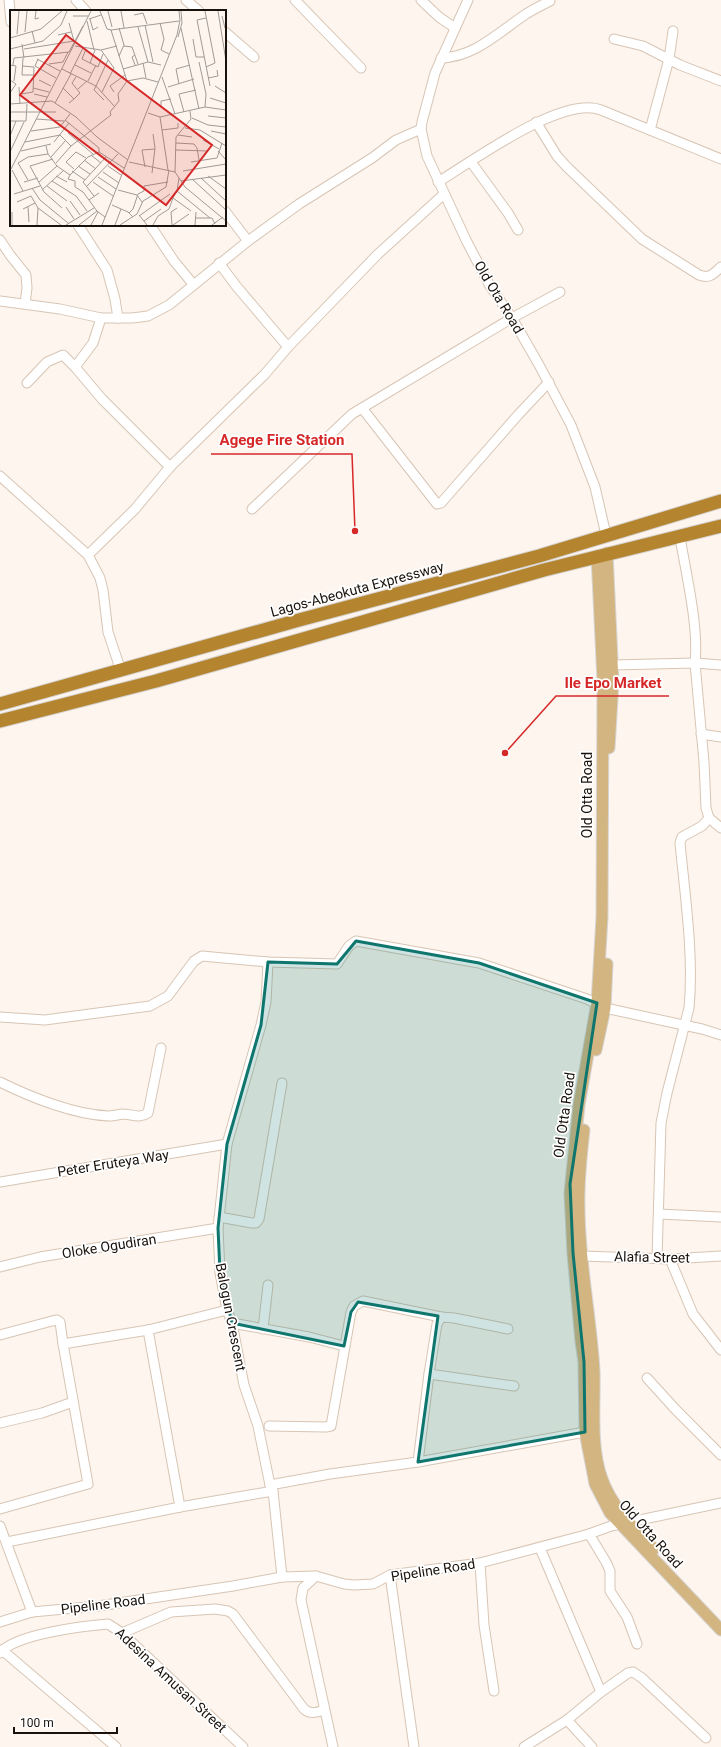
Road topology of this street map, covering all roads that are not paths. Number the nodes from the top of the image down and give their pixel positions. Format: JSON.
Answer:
{"nodes":[{"id":1,"x":9,"y":0,"type":"edge"},
{"id":2,"x":76,"y":0,"type":"edge"},
{"id":3,"x":186,"y":0,"type":"edge"},
{"id":4,"x":295,"y":0,"type":"edge"},
{"id":5,"x":421,"y":0,"type":"edge"},
{"id":6,"x":468,"y":0,"type":"edge"},
{"id":7,"x":552,"y":0,"type":"edge"},
{"id":8,"x":85,"y":10,"type":"edge"},
{"id":9,"x":197,"y":10,"type":"edge"},
{"id":10,"x":10,"y":11,"type":"edge"},
{"id":11,"x":454,"y":28,"type":"junction"},
{"id":12,"x":673,"y":31,"type":"dead end"},
{"id":13,"x":226,"y":33,"type":"edge"},
{"id":14,"x":614,"y":39,"type":"dead end"},
{"id":15,"x":254,"y":57,"type":"dead end"},
{"id":16,"x":440,"y":60,"type":"junction"},
{"id":17,"x":669,"y":60,"type":"junction"},
{"id":18,"x":361,"y":68,"type":"dead end"},
{"id":19,"x":721,"y":81,"type":"edge"},
{"id":20,"x":536,"y":122,"type":"junction"},
{"id":21,"x":421,"y":129,"type":"junction"},
{"id":22,"x":650,"y":130,"type":"junction"},
{"id":23,"x":721,"y":159,"type":"edge"},
{"id":24,"x":471,"y":162,"type":"junction"},
{"id":25,"x":438,"y":182,"type":"junction"},
{"id":26,"x":444,"y":194,"type":"junction"},
{"id":27,"x":226,"y":212,"type":"edge"},
{"id":28,"x":79,"y":226,"type":"edge"},
{"id":29,"x":151,"y":226,"type":"edge"},
{"id":30,"x":518,"y":230,"type":"dead end"},
{"id":31,"x":0,"y":240,"type":"edge"},
{"id":32,"x":248,"y":241,"type":"junction"},
{"id":33,"x":219,"y":263,"type":"junction"},
{"id":34,"x":721,"y":267,"type":"edge"},
{"id":35,"x":193,"y":284,"type":"junction"},
{"id":36,"x":560,"y":292,"type":"dead end"},
{"id":37,"x":0,"y":301,"type":"edge"},
{"id":38,"x":25,"y":304,"type":"junction"},
{"id":39,"x":102,"y":318,"type":"junction"},
{"id":40,"x":118,"y":318,"type":"junction"},
{"id":41,"x":512,"y":318,"type":"junction"},
{"id":42,"x":288,"y":347,"type":"junction"},
{"id":43,"x":75,"y":366,"type":"junction"},
{"id":44,"x":549,"y":382,"type":"junction"},
{"id":45,"x":27,"y":383,"type":"dead end"},
{"id":46,"x":362,"y":408,"type":"junction"},
{"id":47,"x":170,"y":466,"type":"junction"},
{"id":48,"x":0,"y":476,"type":"edge"},
{"id":49,"x":721,"y":501,"type":"edge"},
{"id":50,"x":252,"y":509,"type":"dead end"},
{"id":51,"x":721,"y":526,"type":"edge"},
{"id":52,"x":606,"y":534,"type":"junction"},
{"id":53,"x":680,"y":536,"type":"junction"},
{"id":54,"x":602,"y":555,"type":"junction"},
{"id":55,"x":88,"y":556,"type":"junction"},
{"id":56,"x":695,"y":663,"type":"junction"},
{"id":57,"x":612,"y":665,"type":"junction"},
{"id":58,"x":721,"y":665,"type":"edge"},
{"id":59,"x":121,"y":671,"type":"junction"},
{"id":60,"x":0,"y":704,"type":"edge"},
{"id":61,"x":0,"y":721,"type":"edge"},
{"id":62,"x":701,"y":734,"type":"junction"},
{"id":63,"x":721,"y":737,"type":"edge"},
{"id":64,"x":709,"y":818,"type":"junction"},
{"id":65,"x":721,"y":828,"type":"edge"},
{"id":66,"x":268,"y":962,"type":"junction"},
{"id":67,"x":601,"y":1005,"type":"junction"},
{"id":68,"x":0,"y":1017,"type":"edge"},
{"id":69,"x":684,"y":1026,"type":"junction"},
{"id":70,"x":721,"y":1035,"type":"edge"},
{"id":71,"x":161,"y":1048,"type":"dead end"},
{"id":72,"x":0,"y":1082,"type":"edge"},
{"id":73,"x":282,"y":1083,"type":"dead end"},
{"id":74,"x":227,"y":1144,"type":"junction"},
{"id":75,"x":0,"y":1182,"type":"edge"},
{"id":76,"x":659,"y":1214,"type":"junction"},
{"id":77,"x":721,"y":1217,"type":"edge"},
{"id":78,"x":219,"y":1218,"type":"junction"},
{"id":79,"x":218,"y":1228,"type":"junction"},
{"id":80,"x":582,"y":1256,"type":"junction"},
{"id":81,"x":721,"y":1256,"type":"edge"},
{"id":82,"x":658,"y":1258,"type":"junction"},
{"id":83,"x":670,"y":1259,"type":"junction"},
{"id":84,"x":0,"y":1267,"type":"edge"},
{"id":85,"x":268,"y":1285,"type":"dead end"},
{"id":86,"x":227,"y":1310,"type":"junction"},
{"id":87,"x":440,"y":1317,"type":"junction"},
{"id":88,"x":232,"y":1323,"type":"junction"},
{"id":89,"x":263,"y":1329,"type":"junction"},
{"id":90,"x":508,"y":1329,"type":"dead end"},
{"id":91,"x":148,"y":1330,"type":"junction"},
{"id":92,"x":0,"y":1335,"type":"edge"},
{"id":93,"x":63,"y":1344,"type":"junction"},
{"id":94,"x":344,"y":1346,"type":"junction"},
{"id":95,"x":721,"y":1350,"type":"edge"},
{"id":96,"x":429,"y":1374,"type":"junction"},
{"id":97,"x":647,"y":1378,"type":"dead end"},
{"id":98,"x":514,"y":1386,"type":"dead end"},
{"id":99,"x":73,"y":1402,"type":"junction"},
{"id":100,"x":0,"y":1423,"type":"edge"},
{"id":101,"x":270,"y":1426,"type":"dead end"},
{"id":102,"x":585,"y":1432,"type":"junction"},
{"id":103,"x":721,"y":1455,"type":"edge"},
{"id":104,"x":418,"y":1462,"type":"junction"},
{"id":105,"x":272,"y":1488,"type":"junction"},
{"id":106,"x":721,"y":1502,"type":"edge"},
{"id":107,"x":180,"y":1507,"type":"junction"},
{"id":108,"x":0,"y":1509,"type":"edge"},
{"id":109,"x":625,"y":1524,"type":"junction"},
{"id":110,"x":0,"y":1526,"type":"edge"},
{"id":111,"x":589,"y":1534,"type":"junction"},
{"id":112,"x":7,"y":1542,"type":"junction"},
{"id":113,"x":540,"y":1548,"type":"junction"},
{"id":114,"x":480,"y":1563,"type":"junction"},
{"id":115,"x":390,"y":1575,"type":"junction"},
{"id":116,"x":316,"y":1576,"type":"junction"},
{"id":117,"x":282,"y":1577,"type":"junction"},
{"id":118,"x":32,"y":1612,"type":"junction"},
{"id":119,"x":721,"y":1621,"type":"edge"},
{"id":120,"x":0,"y":1622,"type":"edge"},
{"id":121,"x":721,"y":1630,"type":"edge"},
{"id":122,"x":122,"y":1633,"type":"junction"},
{"id":123,"x":637,"y":1644,"type":"dead end"},
{"id":124,"x":1,"y":1651,"type":"edge"},
{"id":125,"x":494,"y":1691,"type":"dead end"},
{"id":126,"x":601,"y":1692,"type":"junction"},
{"id":127,"x":324,"y":1707,"type":"junction"},
{"id":128,"x":567,"y":1720,"type":"junction"},
{"id":129,"x":706,"y":1738,"type":"dead end"},
{"id":130,"x":116,"y":1747,"type":"edge"},
{"id":131,"x":243,"y":1747,"type":"edge"},
{"id":132,"x":333,"y":1747,"type":"edge"},
{"id":133,"x":414,"y":1747,"type":"edge"},
{"id":134,"x":524,"y":1747,"type":"edge"},
{"id":135,"x":592,"y":1747,"type":"edge"}],
"edges":[{"from":1,"to":10,"type":"street"},
{"from":2,"to":8,"type":"street"},
{"from":3,"to":9,"type":"street"},
{"from":4,"to":18,"type":"street"},
{"from":5,"to":11,"type":"street"},
{"from":6,"to":11,"type":"street","name":"Old Ota Road"},
{"from":7,"to":16,"type":"street"},
{"from":11,"to":16,"type":"street","name":"Old Ota Road"},
{"from":12,"to":17,"type":"street"},
{"from":13,"to":15,"type":"street"},
{"from":14,"to":17,"type":"street"},
{"from":16,"to":21,"type":"street","name":"Old Ota Road"},
{"from":17,"to":19,"type":"street"},
{"from":17,"to":22,"type":"street"},
{"from":20,"to":22,"type":"street"},
{"from":20,"to":24,"type":"street"},
{"from":20,"to":34,"type":"street"},
{"from":21,"to":25,"type":"street","name":"Old Ota Road"},
{"from":21,"to":32,"type":"street"},
{"from":22,"to":23,"type":"street"},
{"from":24,"to":25,"type":"street"},
{"from":24,"to":30,"type":"street"},
{"from":25,"to":26,"type":"street","name":"Old Ota Road"},
{"from":26,"to":41,"type":"street","name":"Old Ota Road"},
{"from":26,"to":42,"type":"street"},
{"from":27,"to":32,"type":"street"},
{"from":28,"to":40,"type":"street"},
{"from":29,"to":35,"type":"street"},
{"from":31,"to":38,"type":"street"},
{"from":32,"to":33,"type":"street"},
{"from":33,"to":35,"type":"street"},
{"from":33,"to":42,"type":"street"},
{"from":35,"to":40,"type":"street"},
{"from":36,"to":41,"type":"street"},
{"from":37,"to":38,"type":"street"},
{"from":38,"to":39,"type":"street"},
{"from":39,"to":40,"type":"street"},
{"from":39,"to":43,"type":"street"},
{"from":41,"to":44,"type":"street","name":"Old Ota Road"},
{"from":41,"to":46,"type":"street"},
{"from":42,"to":47,"type":"street"},
{"from":43,"to":45,"type":"street"},
{"from":43,"to":47,"type":"street"},
{"from":44,"to":46,"type":"street"},
{"from":44,"to":52,"type":"street","name":"Old Ota Road"},
{"from":46,"to":50,"type":"street"},
{"from":47,"to":55,"type":"street"},
{"from":48,"to":55,"type":"street"},
{"from":49,"to":52,"type":"highway","name":"Lagos-Abeokuta Expressway"},
{"from":51,"to":53,"type":"highway"},
{"from":52,"to":59,"type":"highway","name":"Lagos-Abeokuta Expressway"},
{"from":53,"to":54,"type":"highway"},
{"from":53,"to":56,"type":"street"},
{"from":54,"to":57,"type":"main road"},
{"from":54,"to":61,"type":"highway"},
{"from":54,"to":67,"type":"main road","name":"Old Otta Road"},
{"from":55,"to":59,"type":"street"},
{"from":56,"to":57,"type":"street"},
{"from":56,"to":58,"type":"street"},
{"from":56,"to":62,"type":"street"},
{"from":57,"to":67,"type":"main road"},
{"from":59,"to":60,"type":"highway","name":"Lagos-Abeokuta Expressway"},
{"from":62,"to":63,"type":"street"},
{"from":62,"to":64,"type":"street"},
{"from":64,"to":65,"type":"street"},
{"from":64,"to":69,"type":"street"},
{"from":66,"to":67,"type":"street"},
{"from":66,"to":68,"type":"street"},
{"from":66,"to":74,"type":"street","name":"Balogun Crescent"},
{"from":67,"to":69,"type":"street"},
{"from":67,"to":80,"type":"main road","name":"Old Otta Road"},
{"from":67,"to":102,"type":"main road","name":"Old Otta Road"},
{"from":69,"to":70,"type":"street"},
{"from":69,"to":76,"type":"street"},
{"from":71,"to":72,"type":"street"},
{"from":73,"to":78,"type":"street"},
{"from":74,"to":75,"type":"street","name":"Peter Eruteya Way"},
{"from":74,"to":78,"type":"street","name":"Balogun Crescent"},
{"from":76,"to":77,"type":"street"},
{"from":76,"to":82,"type":"street"},
{"from":78,"to":79,"type":"street","name":"Balogun Crescent"},
{"from":79,"to":84,"type":"street","name":"Oloke Ogudiran"},
{"from":79,"to":86,"type":"street","name":"Balogun Crescent"},
{"from":80,"to":82,"type":"street","name":"Alafia Street"},
{"from":80,"to":109,"type":"main road","name":"Old Otta Road"},
{"from":81,"to":83,"type":"street","name":"Alafia Street"},
{"from":82,"to":83,"type":"street","name":"Alafia Street"},
{"from":83,"to":95,"type":"street"},
{"from":85,"to":89,"type":"street"},
{"from":86,"to":88,"type":"street","name":"Balogun Crescent"},
{"from":86,"to":91,"type":"street"},
{"from":87,"to":90,"type":"street"},
{"from":87,"to":94,"type":"street"},
{"from":87,"to":96,"type":"street"},
{"from":88,"to":89,"type":"street"},
{"from":88,"to":105,"type":"street","name":"Balogun Crescent"},
{"from":89,"to":94,"type":"street"},
{"from":91,"to":93,"type":"street"},
{"from":91,"to":107,"type":"street"},
{"from":92,"to":93,"type":"street"},
{"from":93,"to":99,"type":"street"},
{"from":94,"to":101,"type":"street"},
{"from":96,"to":98,"type":"street"},
{"from":96,"to":104,"type":"street"},
{"from":97,"to":103,"type":"street"},
{"from":99,"to":100,"type":"street"},
{"from":99,"to":108,"type":"street"},
{"from":102,"to":104,"type":"street"},
{"from":102,"to":109,"type":"main road","name":"Old Otta Road"},
{"from":104,"to":105,"type":"street"},
{"from":105,"to":107,"type":"street"},
{"from":105,"to":117,"type":"street","name":"Balogun Crescent"},
{"from":106,"to":109,"type":"street","name":"Pipeline Road"},
{"from":107,"to":112,"type":"street"},
{"from":109,"to":111,"type":"street","name":"Pipeline Road"},
{"from":109,"to":119,"type":"main road","name":"Old Otta Road"},
{"from":109,"to":121,"type":"main road","name":"Old Otta Road"},
{"from":110,"to":112,"type":"street"},
{"from":111,"to":113,"type":"street","name":"Pipeline Road"},
{"from":111,"to":123,"type":"street"},
{"from":112,"to":118,"type":"street"},
{"from":113,"to":114,"type":"street","name":"Pipeline Road"},
{"from":113,"to":126,"type":"street"},
{"from":114,"to":115,"type":"street","name":"Pipeline Road"},
{"from":114,"to":125,"type":"street"},
{"from":115,"to":116,"type":"street","name":"Pipeline Road"},
{"from":115,"to":133,"type":"street"},
{"from":116,"to":117,"type":"street","name":"Pipeline Road"},
{"from":116,"to":127,"type":"street"},
{"from":117,"to":118,"type":"street","name":"Pipeline Road"},
{"from":118,"to":120,"type":"street","name":"Pipeline Road"},
{"from":122,"to":124,"type":"street","name":"Adesina Amusan Street"},
{"from":122,"to":127,"type":"street"},
{"from":122,"to":131,"type":"street","name":"Adesina Amusan Street"},
{"from":124,"to":130,"type":"street"},
{"from":126,"to":128,"type":"street"},
{"from":126,"to":129,"type":"street"},
{"from":127,"to":132,"type":"street"},
{"from":128,"to":134,"type":"street"},
{"from":128,"to":135,"type":"street"}]}
